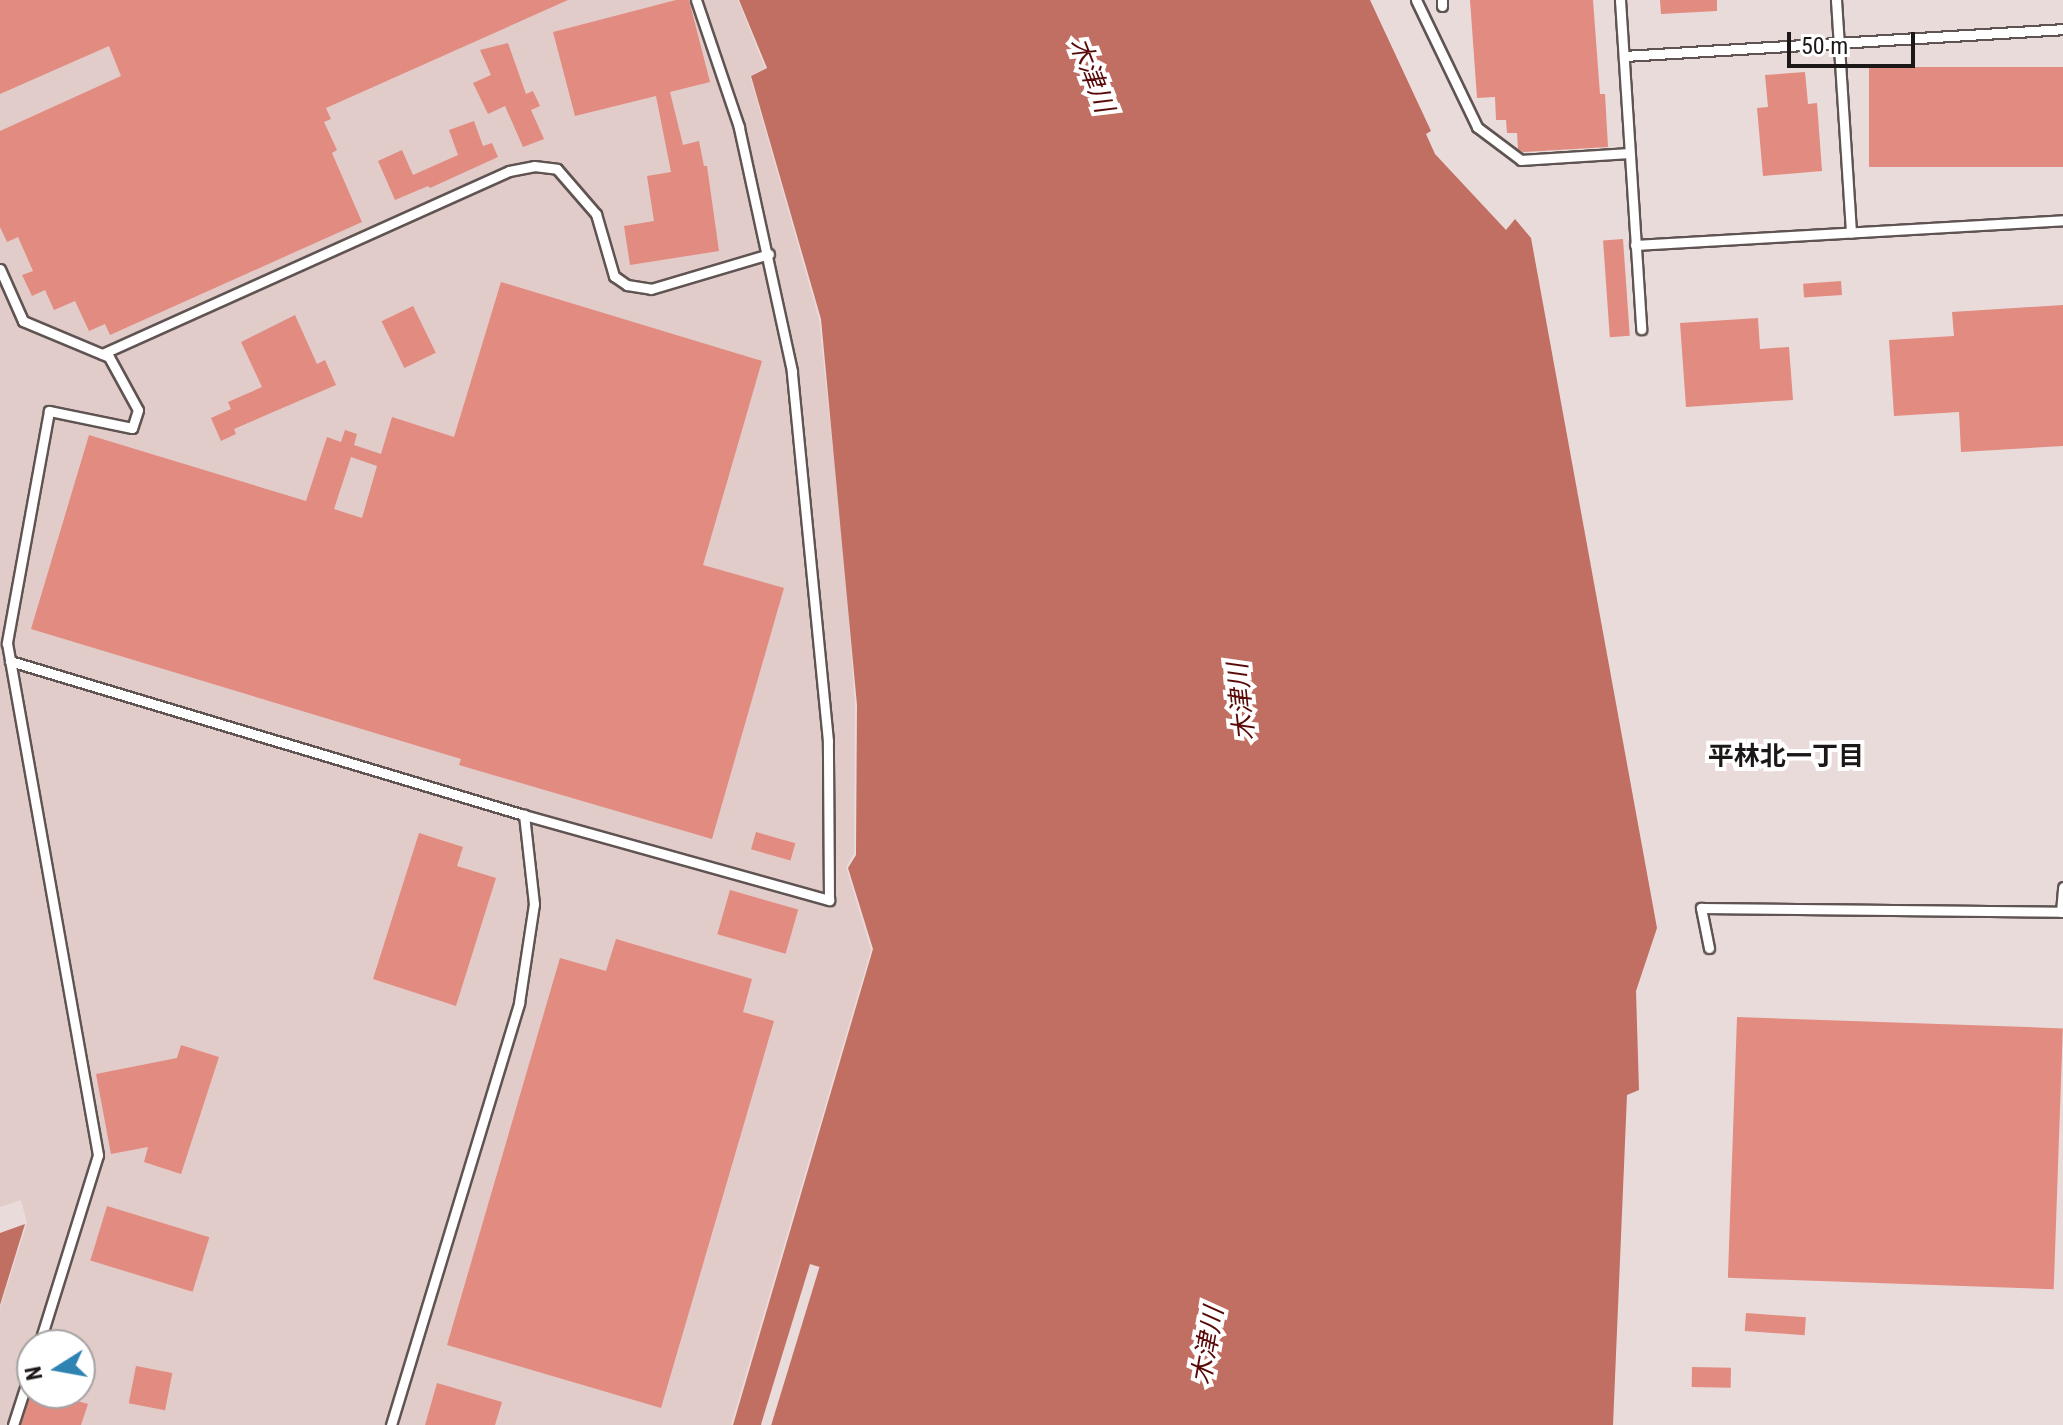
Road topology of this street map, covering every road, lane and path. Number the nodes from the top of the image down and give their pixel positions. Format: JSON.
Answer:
{"nodes":[{"id":1,"x":696,"y":0,"type":"edge"},
{"id":2,"x":1416,"y":0,"type":"edge"},
{"id":3,"x":1620,"y":0,"type":"edge"},
{"id":4,"x":1836,"y":0,"type":"edge"},
{"id":5,"x":2063,"y":29,"type":"edge"},
{"id":6,"x":1839,"y":43,"type":"junction"},
{"id":7,"x":1624,"y":56,"type":"junction"},
{"id":8,"x":1629,"y":153,"type":"junction"},
{"id":9,"x":2063,"y":220,"type":"edge"},
{"id":10,"x":1851,"y":233,"type":"junction"},
{"id":11,"x":1635,"y":245,"type":"junction"},
{"id":12,"x":769,"y":254,"type":"junction"},
{"id":13,"x":0,"y":269,"type":"edge"},
{"id":14,"x":1641,"y":329,"type":"dead end"},
{"id":15,"x":102,"y":354,"type":"junction"},
{"id":16,"x":10,"y":661,"type":"junction"},
{"id":17,"x":524,"y":815,"type":"junction"},
{"id":18,"x":2063,"y":887,"type":"edge"},
{"id":19,"x":1709,"y":948,"type":"dead end"},
{"id":20,"x":44,"y":1329,"type":"edge"},
{"id":21,"x":391,"y":1425,"type":"edge"}],
"edges":[{"from":1,"to":12,"type":"lane"},
{"from":2,"to":8,"type":"lane"},
{"from":3,"to":7,"type":"lane"},
{"from":4,"to":6,"type":"lane"},
{"from":5,"to":6,"type":"lane"},
{"from":6,"to":7,"type":"lane"},
{"from":6,"to":10,"type":"lane"},
{"from":7,"to":8,"type":"lane"},
{"from":8,"to":11,"type":"lane"},
{"from":9,"to":10,"type":"lane"},
{"from":10,"to":11,"type":"lane"},
{"from":11,"to":14,"type":"lane"},
{"from":12,"to":15,"type":"lane"},
{"from":12,"to":17,"type":"lane"},
{"from":13,"to":15,"type":"lane"},
{"from":15,"to":16,"type":"lane"},
{"from":16,"to":17,"type":"lane"},
{"from":16,"to":20,"type":"lane"},
{"from":17,"to":21,"type":"lane"},
{"from":18,"to":19,"type":"lane"}]}
